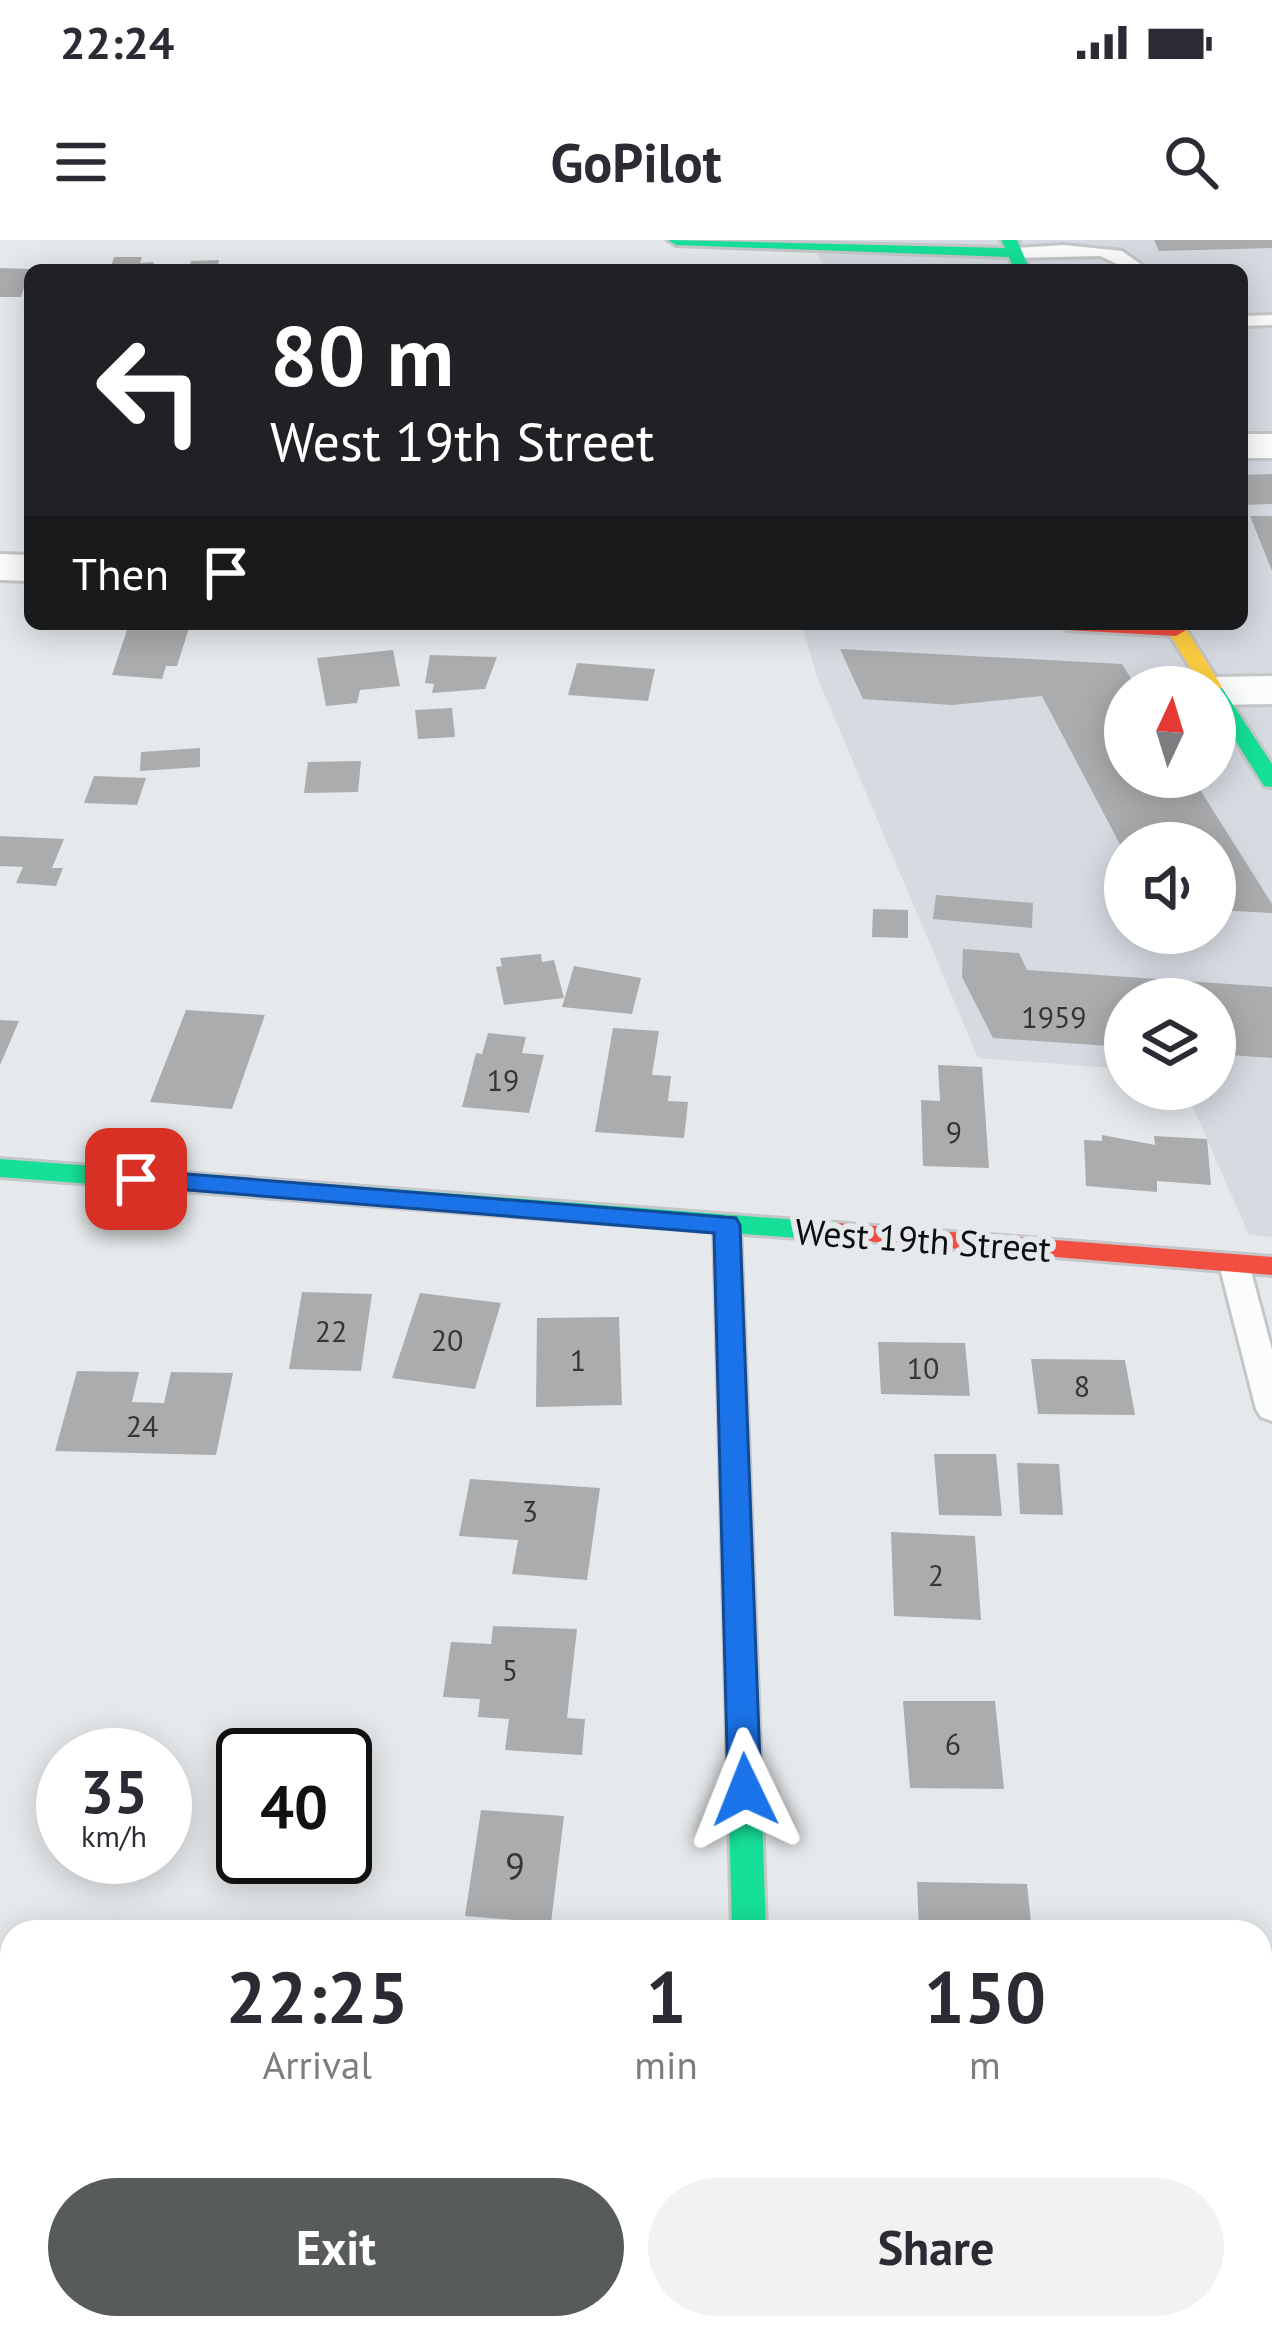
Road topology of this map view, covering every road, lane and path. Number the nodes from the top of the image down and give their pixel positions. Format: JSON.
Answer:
{"nodes":[{"id":1,"x":676,"y":240,"type":"edge"},
{"id":2,"x":1106,"y":240,"type":"edge"},
{"id":3,"x":1080,"y":251,"type":"junction"},
{"id":4,"x":1015,"y":254,"type":"edge"},
{"id":5,"x":1134,"y":264,"type":"edge"},
{"id":6,"x":1177,"y":630,"type":"edge"},
{"id":7,"x":1200,"y":666,"type":"edge"},
{"id":8,"x":1236,"y":689,"type":"edge"},
{"id":9,"x":1272,"y":690,"type":"edge"},
{"id":10,"x":1236,"y":724,"type":"edge"},
{"id":11,"x":1272,"y":781,"type":"edge"},
{"id":12,"x":0,"y":1168,"type":"edge"},
{"id":13,"x":727,"y":1225,"type":"junction"},
{"id":14,"x":1234,"y":1264,"type":"junction"},
{"id":15,"x":1272,"y":1266,"type":"edge"},
{"id":16,"x":1272,"y":1408,"type":"edge"},
{"id":17,"x":749,"y":1920,"type":"edge"}],
"edges":[{"from":1,"to":4,"type":"street"},
{"from":2,"to":3,"type":"lane"},
{"from":3,"to":4,"type":"lane"},
{"from":3,"to":5,"type":"lane"},
{"from":6,"to":7,"type":"street"},
{"from":8,"to":9,"type":"street"},
{"from":10,"to":11,"type":"street"},
{"from":12,"to":13,"type":"street","name":"West 19th Street"},
{"from":13,"to":14,"type":"street","name":"West 19th Street"},
{"from":13,"to":17,"type":"street"},
{"from":14,"to":15,"type":"street","name":"West 19th Street"},
{"from":14,"to":16,"type":"lane"}]}
